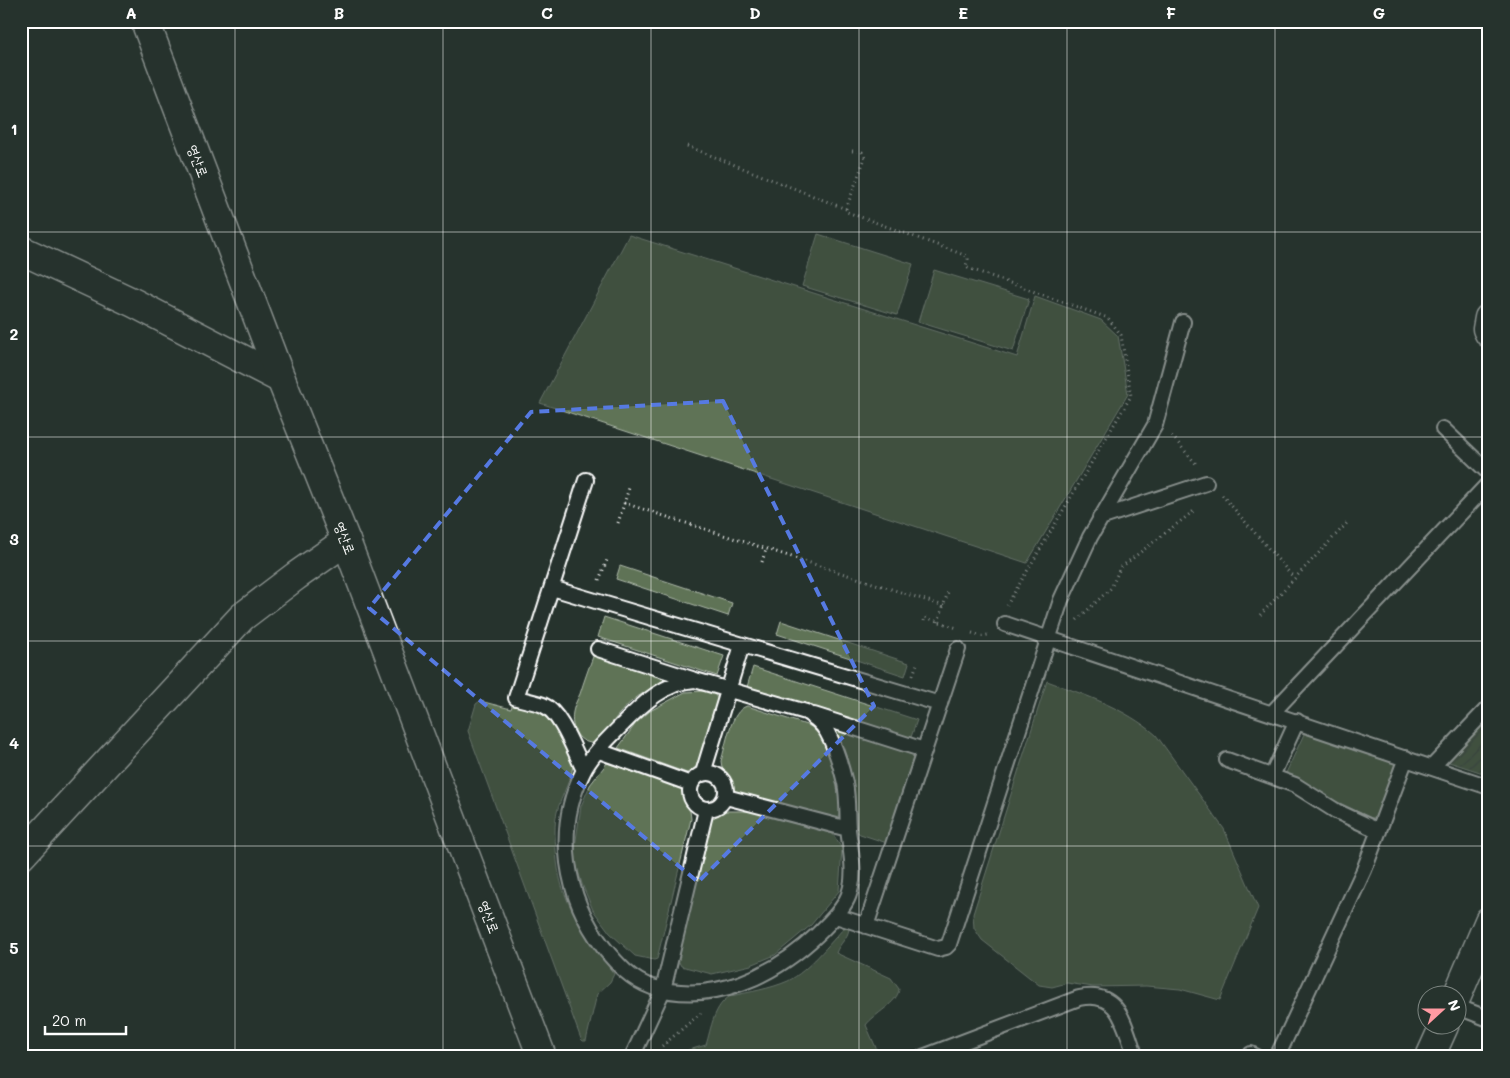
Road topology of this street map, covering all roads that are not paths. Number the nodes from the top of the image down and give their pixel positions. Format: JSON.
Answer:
{"nodes":[{"id":1,"x":145,"y":21,"type":"edge"},
{"id":2,"x":21,"y":250,"type":"edge"},
{"id":3,"x":1489,"y":318,"type":"edge"},
{"id":4,"x":1183,"y":322,"type":"dead end"},
{"id":5,"x":1489,"y":334,"type":"edge"},
{"id":6,"x":281,"y":379,"type":"junction"},
{"id":7,"x":1443,"y":429,"type":"dead end"},
{"id":8,"x":1489,"y":473,"type":"edge"},
{"id":9,"x":586,"y":480,"type":"dead end"},
{"id":10,"x":1206,"y":483,"type":"dead end"},
{"id":11,"x":1489,"y":483,"type":"edge"},
{"id":12,"x":1100,"y":518,"type":"junction"},
{"id":13,"x":346,"y":541,"type":"junction"},
{"id":14,"x":552,"y":588,"type":"junction"},
{"id":15,"x":1005,"y":624,"type":"dead end"},
{"id":16,"x":1052,"y":640,"type":"junction"},
{"id":17,"x":742,"y":645,"type":"junction"},
{"id":18,"x":598,"y":649,"type":"dead end"},
{"id":19,"x":958,"y":649,"type":"dead end"},
{"id":20,"x":696,"y":680,"type":"junction"},
{"id":21,"x":728,"y":689,"type":"junction"},
{"id":22,"x":940,"y":704,"type":"junction"},
{"id":23,"x":1489,"y":707,"type":"edge"},
{"id":24,"x":806,"y":712,"type":"junction"},
{"id":25,"x":1272,"y":713,"type":"junction"},
{"id":26,"x":1297,"y":721,"type":"junction"},
{"id":27,"x":924,"y":750,"type":"junction"},
{"id":28,"x":599,"y":751,"type":"junction"},
{"id":29,"x":1406,"y":758,"type":"junction"},
{"id":30,"x":1227,"y":760,"type":"dead end"},
{"id":31,"x":1432,"y":768,"type":"junction"},
{"id":32,"x":584,"y":770,"type":"junction"},
{"id":33,"x":704,"y":773,"type":"junction"},
{"id":34,"x":1272,"y":776,"type":"junction"},
{"id":35,"x":691,"y":784,"type":"junction"},
{"id":36,"x":1489,"y":787,"type":"edge"},
{"id":37,"x":726,"y":797,"type":"junction"},
{"id":38,"x":706,"y":810,"type":"junction"},
{"id":39,"x":848,"y":830,"type":"junction"},
{"id":40,"x":1378,"y":831,"type":"junction"},
{"id":41,"x":21,"y":856,"type":"edge"},
{"id":42,"x":836,"y":916,"type":"junction"},
{"id":43,"x":1489,"y":921,"type":"edge"},
{"id":44,"x":866,"y":926,"type":"junction"},
{"id":45,"x":1460,"y":986,"type":"edge"},
{"id":46,"x":663,"y":990,"type":"junction"},
{"id":47,"x":1468,"y":1012,"type":"edge"},
{"id":48,"x":1489,"y":1019,"type":"edge"},
{"id":49,"x":1439,"y":1036,"type":"edge"},
{"id":50,"x":1134,"y":1056,"type":"edge"},
{"id":51,"x":542,"y":1057,"type":"edge"},
{"id":52,"x":632,"y":1057,"type":"edge"},
{"id":53,"x":923,"y":1057,"type":"edge"},
{"id":54,"x":1277,"y":1057,"type":"edge"},
{"id":55,"x":1430,"y":1057,"type":"edge"}],
"edges":[{"from":1,"to":6,"type":"main road","name":"영산로"},
{"from":2,"to":6,"type":"main road"},
{"from":3,"to":5,"type":"main road"},
{"from":4,"to":12,"type":"lane"},
{"from":6,"to":13,"type":"main road","name":"영산로"},
{"from":7,"to":8,"type":"lane"},
{"from":9,"to":14,"type":"lane"},
{"from":10,"to":12,"type":"lane"},
{"from":11,"to":25,"type":"lane"},
{"from":12,"to":16,"type":"lane"},
{"from":13,"to":41,"type":"main road"},
{"from":13,"to":51,"type":"main road","name":"영산로"},
{"from":14,"to":17,"type":"lane"},
{"from":14,"to":32,"type":"lane"},
{"from":15,"to":16,"type":"lane"},
{"from":16,"to":25,"type":"lane"},
{"from":16,"to":44,"type":"lane"},
{"from":17,"to":21,"type":"lane"},
{"from":17,"to":22,"type":"lane"},
{"from":18,"to":20,"type":"lane"},
{"from":19,"to":22,"type":"lane"},
{"from":20,"to":21,"type":"lane"},
{"from":20,"to":28,"type":"lane"},
{"from":21,"to":24,"type":"lane"},
{"from":21,"to":33,"type":"lane"},
{"from":22,"to":27,"type":"lane"},
{"from":23,"to":31,"type":"lane"},
{"from":24,"to":27,"type":"lane"},
{"from":24,"to":39,"type":"lane"},
{"from":25,"to":26,"type":"lane"},
{"from":26,"to":29,"type":"lane"},
{"from":26,"to":34,"type":"lane"},
{"from":27,"to":44,"type":"lane"},
{"from":28,"to":32,"type":"lane"},
{"from":28,"to":35,"type":"lane"},
{"from":29,"to":31,"type":"lane"},
{"from":29,"to":40,"type":"lane"},
{"from":30,"to":34,"type":"lane"},
{"from":31,"to":36,"type":"lane"},
{"from":32,"to":46,"type":"lane"},
{"from":33,"to":35,"type":"lane"},
{"from":33,"to":37,"type":"lane"},
{"from":34,"to":40,"type":"lane"},
{"from":35,"to":38,"type":"lane"},
{"from":37,"to":38,"type":"lane"},
{"from":37,"to":39,"type":"lane"},
{"from":38,"to":46,"type":"lane"},
{"from":39,"to":42,"type":"lane"},
{"from":40,"to":54,"type":"lane"},
{"from":42,"to":44,"type":"lane"},
{"from":42,"to":46,"type":"lane"},
{"from":43,"to":45,"type":"main road"},
{"from":46,"to":52,"type":"lane"},
{"from":47,"to":48,"type":"lane"},
{"from":49,"to":55,"type":"main road"},
{"from":50,"to":53,"type":"lane"}]}
